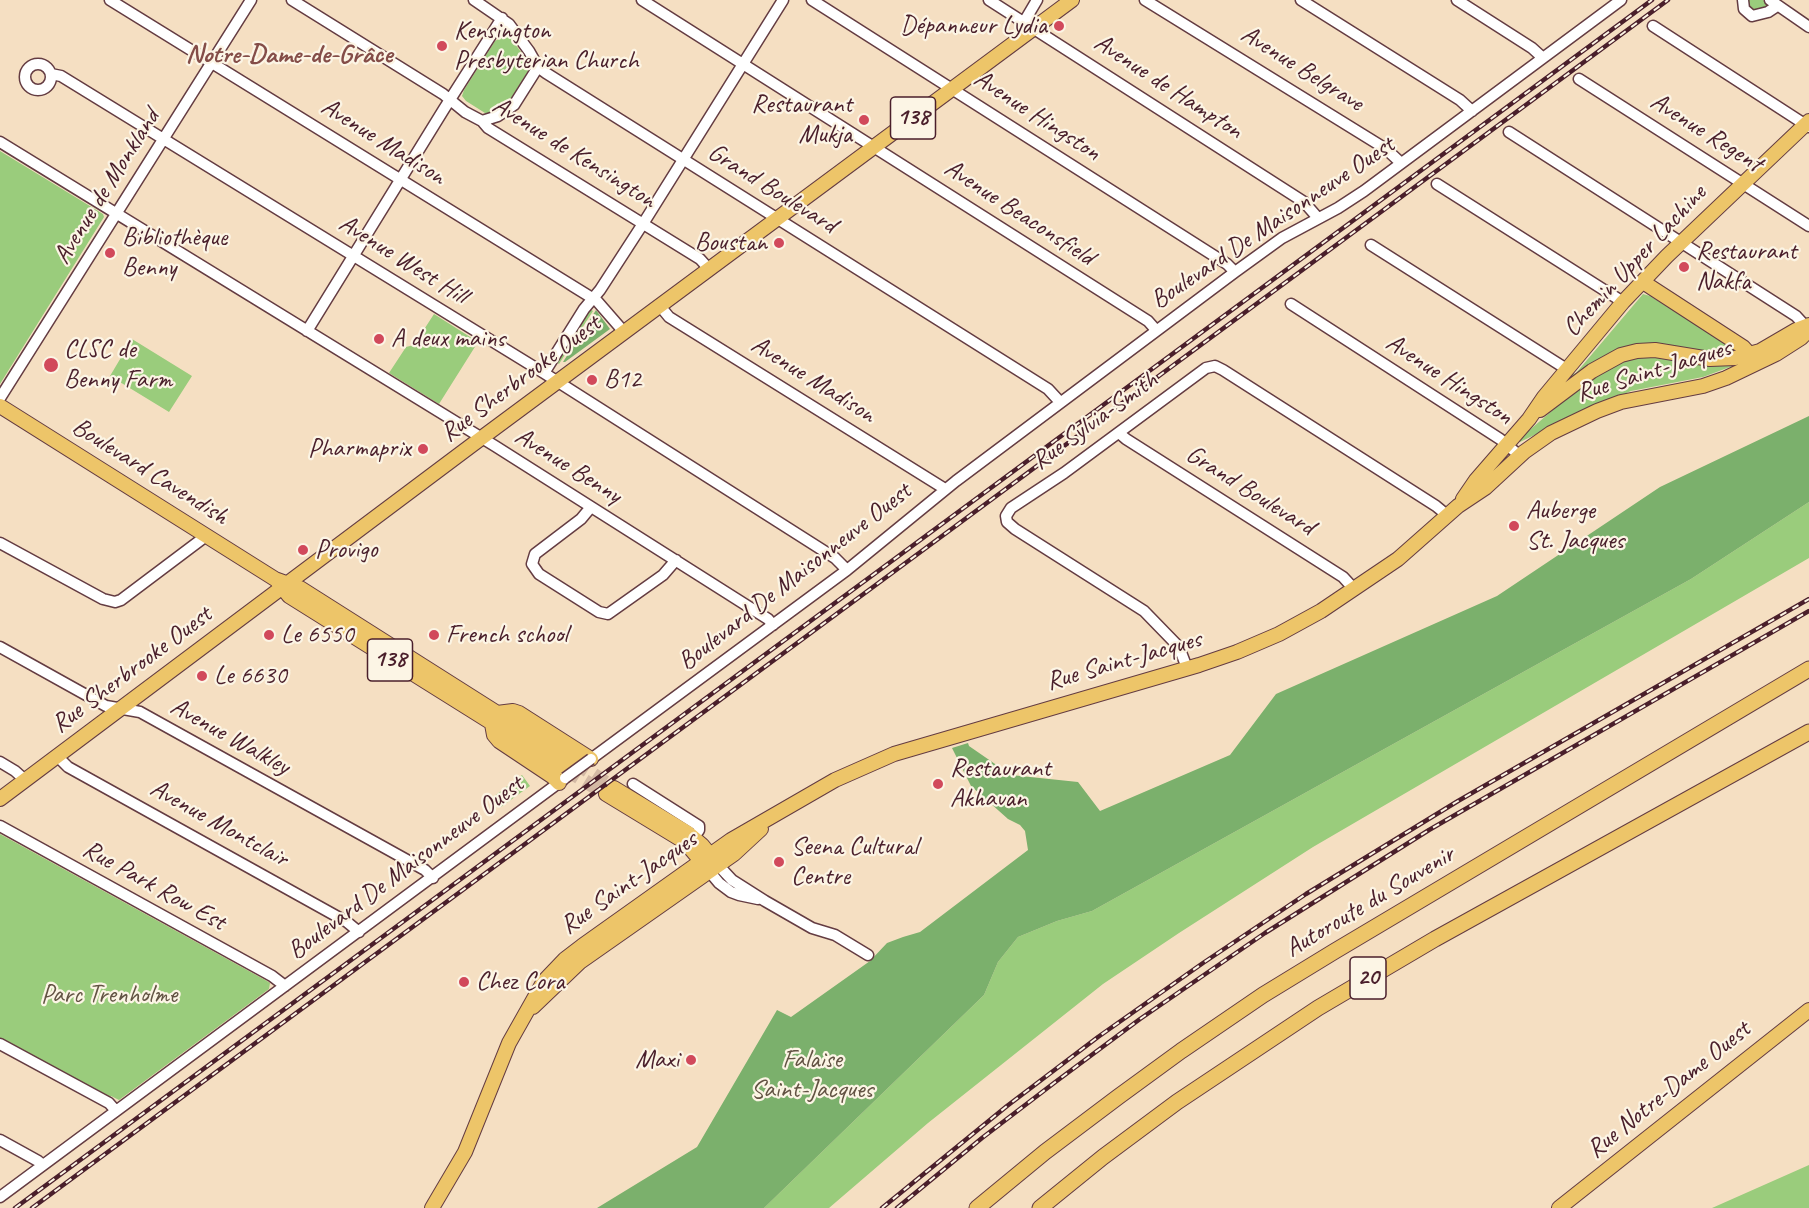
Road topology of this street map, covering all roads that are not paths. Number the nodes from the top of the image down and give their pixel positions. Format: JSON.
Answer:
{"nodes":[{"id":1,"x":110,"y":0,"type":"edge"},
{"id":2,"x":251,"y":0,"type":"edge"},
{"id":3,"x":292,"y":0,"type":"edge"},
{"id":4,"x":474,"y":0,"type":"edge"},
{"id":5,"x":642,"y":0,"type":"edge"},
{"id":6,"x":783,"y":0,"type":"edge"},
{"id":7,"x":812,"y":0,"type":"edge"},
{"id":8,"x":989,"y":0,"type":"edge"},
{"id":9,"x":1037,"y":0,"type":"edge"},
{"id":10,"x":1072,"y":0,"type":"edge"},
{"id":11,"x":1145,"y":0,"type":"edge"},
{"id":12,"x":1301,"y":0,"type":"edge"},
{"id":13,"x":1456,"y":0,"type":"edge"},
{"id":14,"x":1743,"y":0,"type":"edge"},
{"id":15,"x":1615,"y":2,"type":"edge"},
{"id":16,"x":1773,"y":3,"type":"edge"},
{"id":17,"x":502,"y":18,"type":"junction"},
{"id":18,"x":1029,"y":25,"type":"junction"},
{"id":19,"x":1653,"y":26,"type":"dead end"},
{"id":20,"x":1809,"y":27,"type":"edge"},
{"id":21,"x":1543,"y":58,"type":"junction"},
{"id":22,"x":212,"y":63,"type":"junction"},
{"id":23,"x":743,"y":64,"type":"junction"},
{"id":24,"x":538,"y":67,"type":"junction"},
{"id":25,"x":51,"y":74,"type":"dead end"},
{"id":26,"x":1579,"y":79,"type":"dead end"},
{"id":27,"x":952,"y":88,"type":"junction"},
{"id":28,"x":450,"y":99,"type":"junction"},
{"id":29,"x":1472,"y":111,"type":"junction"},
{"id":30,"x":482,"y":121,"type":"junction"},
{"id":31,"x":1808,"y":124,"type":"edge"},
{"id":32,"x":1509,"y":132,"type":"dead end"},
{"id":33,"x":163,"y":139,"type":"junction"},
{"id":34,"x":0,"y":142,"type":"edge"},
{"id":35,"x":873,"y":147,"type":"junction"},
{"id":36,"x":683,"y":159,"type":"junction"},
{"id":37,"x":1401,"y":163,"type":"junction"},
{"id":38,"x":400,"y":179,"type":"junction"},
{"id":39,"x":1437,"y":184,"type":"dead end"},
{"id":40,"x":1743,"y":184,"type":"junction"},
{"id":41,"x":117,"y":214,"type":"junction"},
{"id":42,"x":1318,"y":218,"type":"junction"},
{"id":43,"x":777,"y":219,"type":"junction"},
{"id":44,"x":642,"y":224,"type":"junction"},
{"id":45,"x":1809,"y":226,"type":"edge"},
{"id":46,"x":1681,"y":242,"type":"junction"},
{"id":47,"x":1371,"y":245,"type":"dead end"},
{"id":48,"x":353,"y":256,"type":"junction"},
{"id":49,"x":710,"y":268,"type":"junction"},
{"id":50,"x":1235,"y":272,"type":"junction"},
{"id":51,"x":1643,"y":282,"type":"junction"},
{"id":52,"x":593,"y":298,"type":"junction"},
{"id":53,"x":1623,"y":302,"type":"junction"},
{"id":54,"x":1291,"y":304,"type":"dead end"},
{"id":55,"x":660,"y":306,"type":"junction"},
{"id":56,"x":1808,"y":328,"type":"edge"},
{"id":57,"x":1156,"y":330,"type":"junction"},
{"id":58,"x":307,"y":331,"type":"junction"},
{"id":59,"x":624,"y":332,"type":"junction"},
{"id":60,"x":1753,"y":359,"type":"junction"},
{"id":61,"x":1568,"y":370,"type":"junction"},
{"id":62,"x":544,"y":373,"type":"junction"},
{"id":63,"x":558,"y":382,"type":"junction"},
{"id":64,"x":0,"y":398,"type":"edge"},
{"id":65,"x":1060,"y":402,"type":"junction"},
{"id":66,"x":0,"y":406,"type":"edge"},
{"id":67,"x":1529,"y":419,"type":"junction"},
{"id":68,"x":1119,"y":433,"type":"junction"},
{"id":69,"x":481,"y":438,"type":"junction"},
{"id":70,"x":1507,"y":444,"type":"junction"},
{"id":71,"x":1520,"y":456,"type":"junction"},
{"id":72,"x":945,"y":489,"type":"junction"},
{"id":73,"x":591,"y":507,"type":"junction"},
{"id":74,"x":1453,"y":511,"type":"junction"},
{"id":75,"x":206,"y":536,"type":"junction"},
{"id":76,"x":0,"y":543,"type":"edge"},
{"id":77,"x":676,"y":560,"type":"junction"},
{"id":78,"x":847,"y":570,"type":"junction"},
{"id":79,"x":282,"y":584,"type":"junction"},
{"id":80,"x":1354,"y":589,"type":"junction"},
{"id":81,"x":773,"y":625,"type":"junction"},
{"id":82,"x":0,"y":647,"type":"edge"},
{"id":83,"x":1186,"y":668,"type":"junction"},
{"id":84,"x":1809,"y":669,"type":"edge"},
{"id":85,"x":121,"y":709,"type":"junction"},
{"id":86,"x":495,"y":718,"type":"junction"},
{"id":87,"x":1809,"y":732,"type":"edge"},
{"id":88,"x":57,"y":756,"type":"junction"},
{"id":89,"x":591,"y":759,"type":"junction"},
{"id":90,"x":0,"y":762,"type":"edge"},
{"id":91,"x":567,"y":774,"type":"junction"},
{"id":92,"x":25,"y":780,"type":"junction"},
{"id":93,"x":633,"y":784,"type":"dead end"},
{"id":94,"x":0,"y":799,"type":"edge"},
{"id":95,"x":0,"y":826,"type":"edge"},
{"id":96,"x":693,"y":838,"type":"junction"},
{"id":97,"x":710,"y":863,"type":"junction"},
{"id":98,"x":433,"y":878,"type":"junction"},
{"id":99,"x":359,"y":932,"type":"junction"},
{"id":100,"x":868,"y":955,"type":"dead end"},
{"id":101,"x":285,"y":986,"type":"junction"},
{"id":102,"x":1809,"y":1010,"type":"edge"},
{"id":103,"x":0,"y":1044,"type":"edge"},
{"id":104,"x":116,"y":1111,"type":"junction"},
{"id":105,"x":0,"y":1140,"type":"edge"},
{"id":106,"x":43,"y":1165,"type":"junction"},
{"id":107,"x":0,"y":1197,"type":"edge"},
{"id":108,"x":432,"y":1208,"type":"edge"},
{"id":109,"x":977,"y":1208,"type":"edge"},
{"id":110,"x":1040,"y":1208,"type":"edge"},
{"id":111,"x":1559,"y":1208,"type":"edge"}],
"edges":[{"from":1,"to":22,"type":"street","name":"Avenue Madison"},
{"from":2,"to":22,"type":"street","name":"Avenue de Monkland"},
{"from":3,"to":28,"type":"street","name":"Avenue de Kensington"},
{"from":4,"to":17,"type":"street","name":"Grand Boulevard"},
{"from":5,"to":23,"type":"street","name":"Avenue Beaconsfield"},
{"from":6,"to":23,"type":"street"},
{"from":7,"to":27,"type":"street","name":"Avenue Hingston"},
{"from":8,"to":18,"type":"street","name":"Avenue de Hampton"},
{"from":9,"to":18,"type":"street"},
{"from":10,"to":18,"type":"main road","name":"Rue Sherbrooke Ouest","number":"138"},
{"from":11,"to":37,"type":"street","name":"Avenue Belgrave"},
{"from":12,"to":29,"type":"street"},
{"from":13,"to":21,"type":"street"},
{"from":14,"to":16,"type":"street"},
{"from":15,"to":21,"type":"street","name":"Boulevard De Maisonneuve Ouest"},
{"from":16,"to":20,"type":"street"},
{"from":17,"to":24,"type":"street","name":"Grand Boulevard"},
{"from":17,"to":28,"type":"street"},
{"from":18,"to":27,"type":"main road","name":"Rue Sherbrooke Ouest","number":"138"},
{"from":18,"to":42,"type":"street","name":"Avenue de Hampton"},
{"from":19,"to":31,"type":"street"},
{"from":21,"to":29,"type":"street","name":"Boulevard De Maisonneuve Ouest"},
{"from":22,"to":33,"type":"street","name":"Avenue de Monkland"},
{"from":22,"to":38,"type":"street","name":"Avenue Madison"},
{"from":23,"to":35,"type":"street","name":"Avenue Beaconsfield"},
{"from":23,"to":36,"type":"street"},
{"from":24,"to":30,"type":"street"},
{"from":24,"to":36,"type":"street","name":"Grand Boulevard"},
{"from":25,"to":33,"type":"street","name":"Avenue West Hill"},
{"from":26,"to":40,"type":"street","name":"Avenue Regent"},
{"from":27,"to":35,"type":"main road","name":"Rue Sherbrooke Ouest","number":"138"},
{"from":27,"to":50,"type":"street","name":"Avenue Hingston"},
{"from":28,"to":30,"type":"street","name":"Avenue de Kensington"},
{"from":28,"to":38,"type":"street"},
{"from":29,"to":37,"type":"street","name":"Boulevard De Maisonneuve Ouest"},
{"from":30,"to":44,"type":"street","name":"Avenue de Kensington"},
{"from":31,"to":40,"type":"main road","name":"Chemin Upper Lachine"},
{"from":32,"to":46,"type":"street"},
{"from":33,"to":41,"type":"street","name":"Avenue de Monkland"},
{"from":33,"to":48,"type":"street","name":"Avenue West Hill"},
{"from":34,"to":41,"type":"street","name":"Avenue Benny"},
{"from":35,"to":43,"type":"main road","name":"Rue Sherbrooke Ouest","number":"138"},
{"from":35,"to":57,"type":"street","name":"Avenue Beaconsfield"},
{"from":36,"to":43,"type":"street","name":"Grand Boulevard"},
{"from":36,"to":44,"type":"street"},
{"from":37,"to":42,"type":"street","name":"Boulevard De Maisonneuve Ouest"},
{"from":38,"to":48,"type":"street"},
{"from":38,"to":52,"type":"street","name":"Avenue Madison"},
{"from":39,"to":53,"type":"street"},
{"from":40,"to":45,"type":"street","name":"Avenue Regent"},
{"from":40,"to":46,"type":"main road","name":"Chemin Upper Lachine"},
{"from":41,"to":58,"type":"street","name":"Avenue Benny"},
{"from":41,"to":64,"type":"street","name":"Avenue de Monkland"},
{"from":42,"to":50,"type":"street","name":"Boulevard De Maisonneuve Ouest"},
{"from":43,"to":49,"type":"main road","name":"Rue Sherbrooke Ouest","number":"138"},
{"from":43,"to":65,"type":"street","name":"Grand Boulevard"},
{"from":44,"to":49,"type":"street","name":"Avenue de Kensington"},
{"from":44,"to":52,"type":"street"},
{"from":46,"to":51,"type":"main road","name":"Chemin Upper Lachine"},
{"from":46,"to":56,"type":"street"},
{"from":47,"to":61,"type":"street"},
{"from":48,"to":58,"type":"street"},
{"from":48,"to":62,"type":"street","name":"Avenue West Hill"},
{"from":49,"to":55,"type":"main road","name":"Rue Sherbrooke Ouest","number":"138"},
{"from":50,"to":57,"type":"street","name":"Boulevard De Maisonneuve Ouest"},
{"from":51,"to":53,"type":"main road","name":"Chemin Upper Lachine"},
{"from":51,"to":60,"type":"main road"},
{"from":52,"to":59,"type":"street","name":"Avenue Madison"},
{"from":52,"to":62,"type":"street"},
{"from":53,"to":61,"type":"main road","name":"Chemin Upper Lachine"},
{"from":54,"to":70,"type":"street","name":"Avenue Hingston"},
{"from":55,"to":59,"type":"main road","name":"Rue Sherbrooke Ouest","number":"138"},
{"from":55,"to":72,"type":"street","name":"Avenue Madison"},
{"from":56,"to":60,"type":"main road","name":"Rue Saint-Jacques"},
{"from":57,"to":65,"type":"street","name":"Boulevard De Maisonneuve Ouest"},
{"from":58,"to":69,"type":"street","name":"Avenue Benny"},
{"from":59,"to":63,"type":"main road","name":"Rue Sherbrooke Ouest","number":"138"},
{"from":60,"to":67,"type":"main road","name":"Rue Saint-Jacques"},
{"from":60,"to":71,"type":"main road","name":"Rue Saint-Jacques"},
{"from":61,"to":67,"type":"main road","name":"Chemin Upper Lachine"},
{"from":62,"to":63,"type":"street","name":"Avenue West Hill"},
{"from":63,"to":69,"type":"main road","name":"Rue Sherbrooke Ouest","number":"138"},
{"from":63,"to":78,"type":"street","name":"Avenue West Hill"},
{"from":65,"to":72,"type":"street","name":"Boulevard De Maisonneuve Ouest"},
{"from":66,"to":75,"type":"main road","name":"Boulevard Cavendish"},
{"from":67,"to":70,"type":"main road","name":"Chemin Upper Lachine"},
{"from":68,"to":74,"type":"street","name":"Rue Sylvia-Smith"},
{"from":68,"to":80,"type":"street","name":"Grand Boulevard"},
{"from":68,"to":83,"type":"street","name":"Rue Sylvia-Smith"},
{"from":69,"to":73,"type":"street","name":"Avenue Benny"},
{"from":69,"to":79,"type":"main road","name":"Rue Sherbrooke Ouest","number":"138"},
{"from":70,"to":71,"type":"street","name":"Avenue Hingston"},
{"from":70,"to":74,"type":"main road","name":"Rue Saint-Jacques"},
{"from":71,"to":74,"type":"main road","name":"Rue Saint-Jacques"},
{"from":72,"to":78,"type":"street","name":"Boulevard De Maisonneuve Ouest"},
{"from":73,"to":77,"type":"street","name":"Avenue Benny"},
{"from":73,"to":77,"type":"street"},
{"from":74,"to":80,"type":"main road","name":"Rue Saint-Jacques"},
{"from":75,"to":76,"type":"street"},
{"from":75,"to":79,"type":"main road","name":"Boulevard Cavendish"},
{"from":77,"to":81,"type":"street","name":"Avenue Benny"},
{"from":78,"to":81,"type":"street","name":"Boulevard De Maisonneuve Ouest"},
{"from":79,"to":85,"type":"main road","name":"Rue Sherbrooke Ouest"},
{"from":79,"to":86,"type":"main road","name":"Boulevard Cavendish","number":"138"},
{"from":80,"to":83,"type":"main road","name":"Rue Saint-Jacques"},
{"from":81,"to":89,"type":"street","name":"Boulevard De Maisonneuve Ouest"},
{"from":82,"to":85,"type":"street","name":"Avenue Walkley"},
{"from":83,"to":97,"type":"main road","name":"Rue Saint-Jacques"},
{"from":84,"to":109,"type":"highway","name":"Autoroute du Souvenir","number":"20"},
{"from":85,"to":88,"type":"main road","name":"Rue Sherbrooke Ouest"},
{"from":85,"to":98,"type":"street","name":"Avenue Walkley"},
{"from":86,"to":89,"type":"main road"},
{"from":86,"to":91,"type":"main road","name":"Boulevard Cavendish","number":"138"},
{"from":86,"to":91,"type":"main road"},
{"from":87,"to":110,"type":"highway","number":"20"},
{"from":88,"to":92,"type":"main road","name":"Rue Sherbrooke Ouest"},
{"from":88,"to":99,"type":"street","name":"Avenue Montclair"},
{"from":89,"to":91,"type":"street","name":"Boulevard De Maisonneuve Ouest","bridge":true},
{"from":90,"to":92,"type":"street"},
{"from":91,"to":98,"type":"street","name":"Boulevard De Maisonneuve Ouest"},
{"from":92,"to":94,"type":"main road","name":"Rue Sherbrooke Ouest"},
{"from":93,"to":96,"type":"street"},
{"from":95,"to":101,"type":"street","name":"Rue Park Row Est"},
{"from":96,"to":97,"type":"main road"},
{"from":96,"to":97,"type":"main road"},
{"from":97,"to":100,"type":"street"},
{"from":97,"to":108,"type":"main road","name":"Rue Saint-Jacques"},
{"from":98,"to":99,"type":"street","name":"Boulevard De Maisonneuve Ouest"},
{"from":99,"to":101,"type":"street","name":"Boulevard De Maisonneuve Ouest"},
{"from":101,"to":104,"type":"street","name":"Boulevard De Maisonneuve Ouest"},
{"from":102,"to":111,"type":"main road","name":"Rue Notre-Dame Ouest"},
{"from":103,"to":104,"type":"street"},
{"from":104,"to":106,"type":"street","name":"Boulevard De Maisonneuve Ouest"},
{"from":105,"to":106,"type":"street"},
{"from":106,"to":107,"type":"street","name":"Boulevard De Maisonneuve Ouest"}]}
